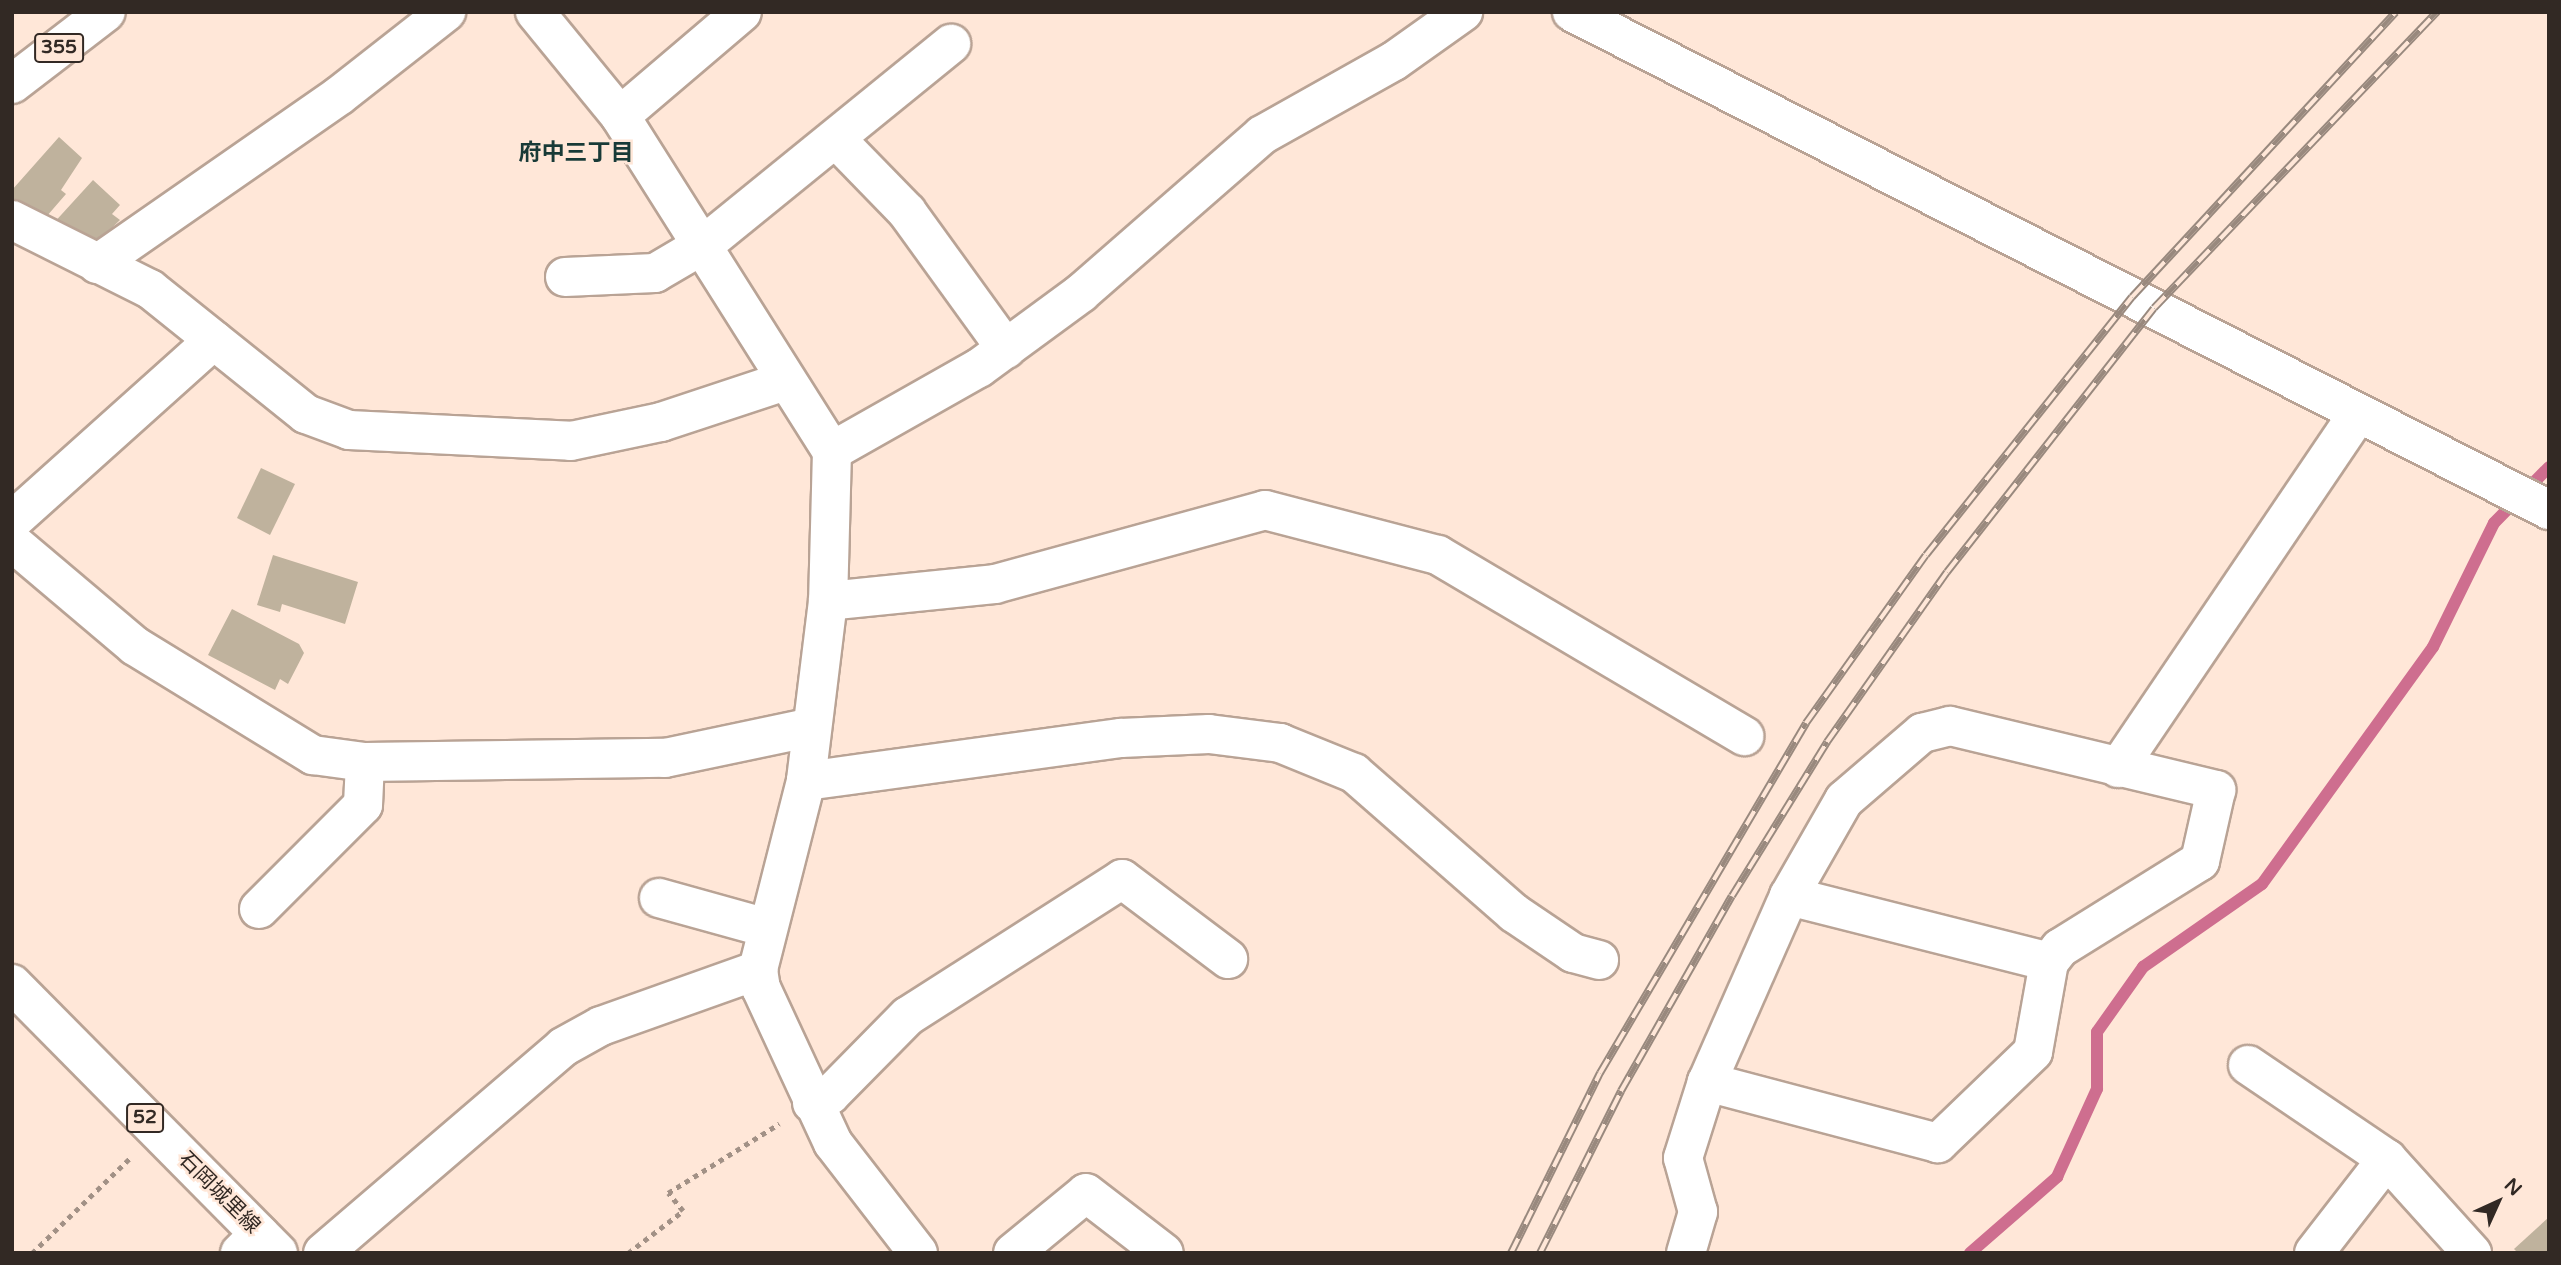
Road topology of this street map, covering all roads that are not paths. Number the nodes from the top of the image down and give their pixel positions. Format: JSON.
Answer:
{"nodes":[{"id":1,"x":106,"y":12,"type":"edge"},
{"id":2,"x":446,"y":12,"type":"edge"},
{"id":3,"x":535,"y":12,"type":"edge"},
{"id":4,"x":742,"y":12,"type":"edge"},
{"id":5,"x":1463,"y":12,"type":"edge"},
{"id":6,"x":1572,"y":12,"type":"edge"},
{"id":7,"x":951,"y":44,"type":"dead end"},
{"id":8,"x":12,"y":84,"type":"edge"},
{"id":9,"x":620,"y":116,"type":"junction"},
{"id":10,"x":838,"y":141,"type":"junction"},
{"id":11,"x":12,"y":220,"type":"edge"},
{"id":12,"x":706,"y":243,"type":"junction"},
{"id":13,"x":97,"y":264,"type":"junction"},
{"id":14,"x":565,"y":277,"type":"dead end"},
{"id":15,"x":214,"y":340,"type":"junction"},
{"id":16,"x":1006,"y":349,"type":"junction"},
{"id":17,"x":785,"y":381,"type":"junction"},
{"id":18,"x":2357,"y":415,"type":"junction"},
{"id":19,"x":832,"y":451,"type":"junction"},
{"id":20,"x":2549,"y":510,"type":"edge"},
{"id":21,"x":12,"y":521,"type":"edge"},
{"id":22,"x":12,"y":542,"type":"edge"},
{"id":23,"x":828,"y":601,"type":"junction"},
{"id":24,"x":812,"y":727,"type":"junction"},
{"id":25,"x":1744,"y":736,"type":"dead end"},
{"id":26,"x":365,"y":762,"type":"junction"},
{"id":27,"x":2118,"y":768,"type":"junction"},
{"id":28,"x":806,"y":780,"type":"junction"},
{"id":29,"x":1788,"y":896,"type":"junction"},
{"id":30,"x":659,"y":898,"type":"dead end"},
{"id":31,"x":259,"y":909,"type":"dead end"},
{"id":32,"x":767,"y":928,"type":"junction"},
{"id":33,"x":1228,"y":959,"type":"dead end"},
{"id":34,"x":1599,"y":960,"type":"dead end"},
{"id":35,"x":2049,"y":962,"type":"junction"},
{"id":36,"x":758,"y":970,"type":"junction"},
{"id":37,"x":12,"y":984,"type":"edge"},
{"id":38,"x":2248,"y":1065,"type":"dead end"},
{"id":39,"x":1707,"y":1083,"type":"junction"},
{"id":40,"x":812,"y":1103,"type":"junction"},
{"id":41,"x":2386,"y":1159,"type":"junction"},
{"id":42,"x":259,"y":1247,"type":"edge"},
{"id":43,"x":323,"y":1253,"type":"edge"},
{"id":44,"x":918,"y":1253,"type":"edge"},
{"id":45,"x":1013,"y":1253,"type":"edge"},
{"id":46,"x":1164,"y":1253,"type":"edge"},
{"id":47,"x":1686,"y":1253,"type":"edge"},
{"id":48,"x":2314,"y":1253,"type":"edge"},
{"id":49,"x":2472,"y":1253,"type":"edge"}],
"edges":[{"from":1,"to":8,"type":"main road","number":"355"},
{"from":2,"to":13,"type":"main road"},
{"from":3,"to":9,"type":"main road"},
{"from":4,"to":9,"type":"main road"},
{"from":5,"to":16,"type":"main road"},
{"from":6,"to":18,"type":"main road"},
{"from":7,"to":10,"type":"main road"},
{"from":9,"to":12,"type":"main road"},
{"from":10,"to":12,"type":"main road"},
{"from":10,"to":16,"type":"main road"},
{"from":11,"to":13,"type":"main road"},
{"from":12,"to":14,"type":"main road"},
{"from":12,"to":17,"type":"main road"},
{"from":13,"to":15,"type":"main road"},
{"from":15,"to":17,"type":"main road"},
{"from":15,"to":21,"type":"main road"},
{"from":16,"to":19,"type":"main road"},
{"from":17,"to":19,"type":"main road"},
{"from":18,"to":20,"type":"main road"},
{"from":18,"to":27,"type":"main road"},
{"from":19,"to":23,"type":"main road"},
{"from":22,"to":26,"type":"main road"},
{"from":23,"to":24,"type":"main road"},
{"from":23,"to":25,"type":"main road"},
{"from":24,"to":26,"type":"main road"},
{"from":24,"to":28,"type":"main road"},
{"from":26,"to":31,"type":"main road"},
{"from":27,"to":29,"type":"main road"},
{"from":27,"to":35,"type":"main road"},
{"from":28,"to":32,"type":"main road"},
{"from":28,"to":34,"type":"main road"},
{"from":29,"to":35,"type":"main road"},
{"from":29,"to":39,"type":"main road"},
{"from":30,"to":32,"type":"main road"},
{"from":32,"to":36,"type":"main road"},
{"from":33,"to":40,"type":"main road"},
{"from":35,"to":39,"type":"main road"},
{"from":36,"to":40,"type":"main road"},
{"from":36,"to":43,"type":"main road"},
{"from":37,"to":42,"type":"main road","name":"石岡城里線","number":"52"},
{"from":38,"to":41,"type":"main road"},
{"from":39,"to":47,"type":"main road"},
{"from":40,"to":44,"type":"main road"},
{"from":41,"to":48,"type":"main road"},
{"from":41,"to":49,"type":"main road"},
{"from":45,"to":46,"type":"main road"}]}
